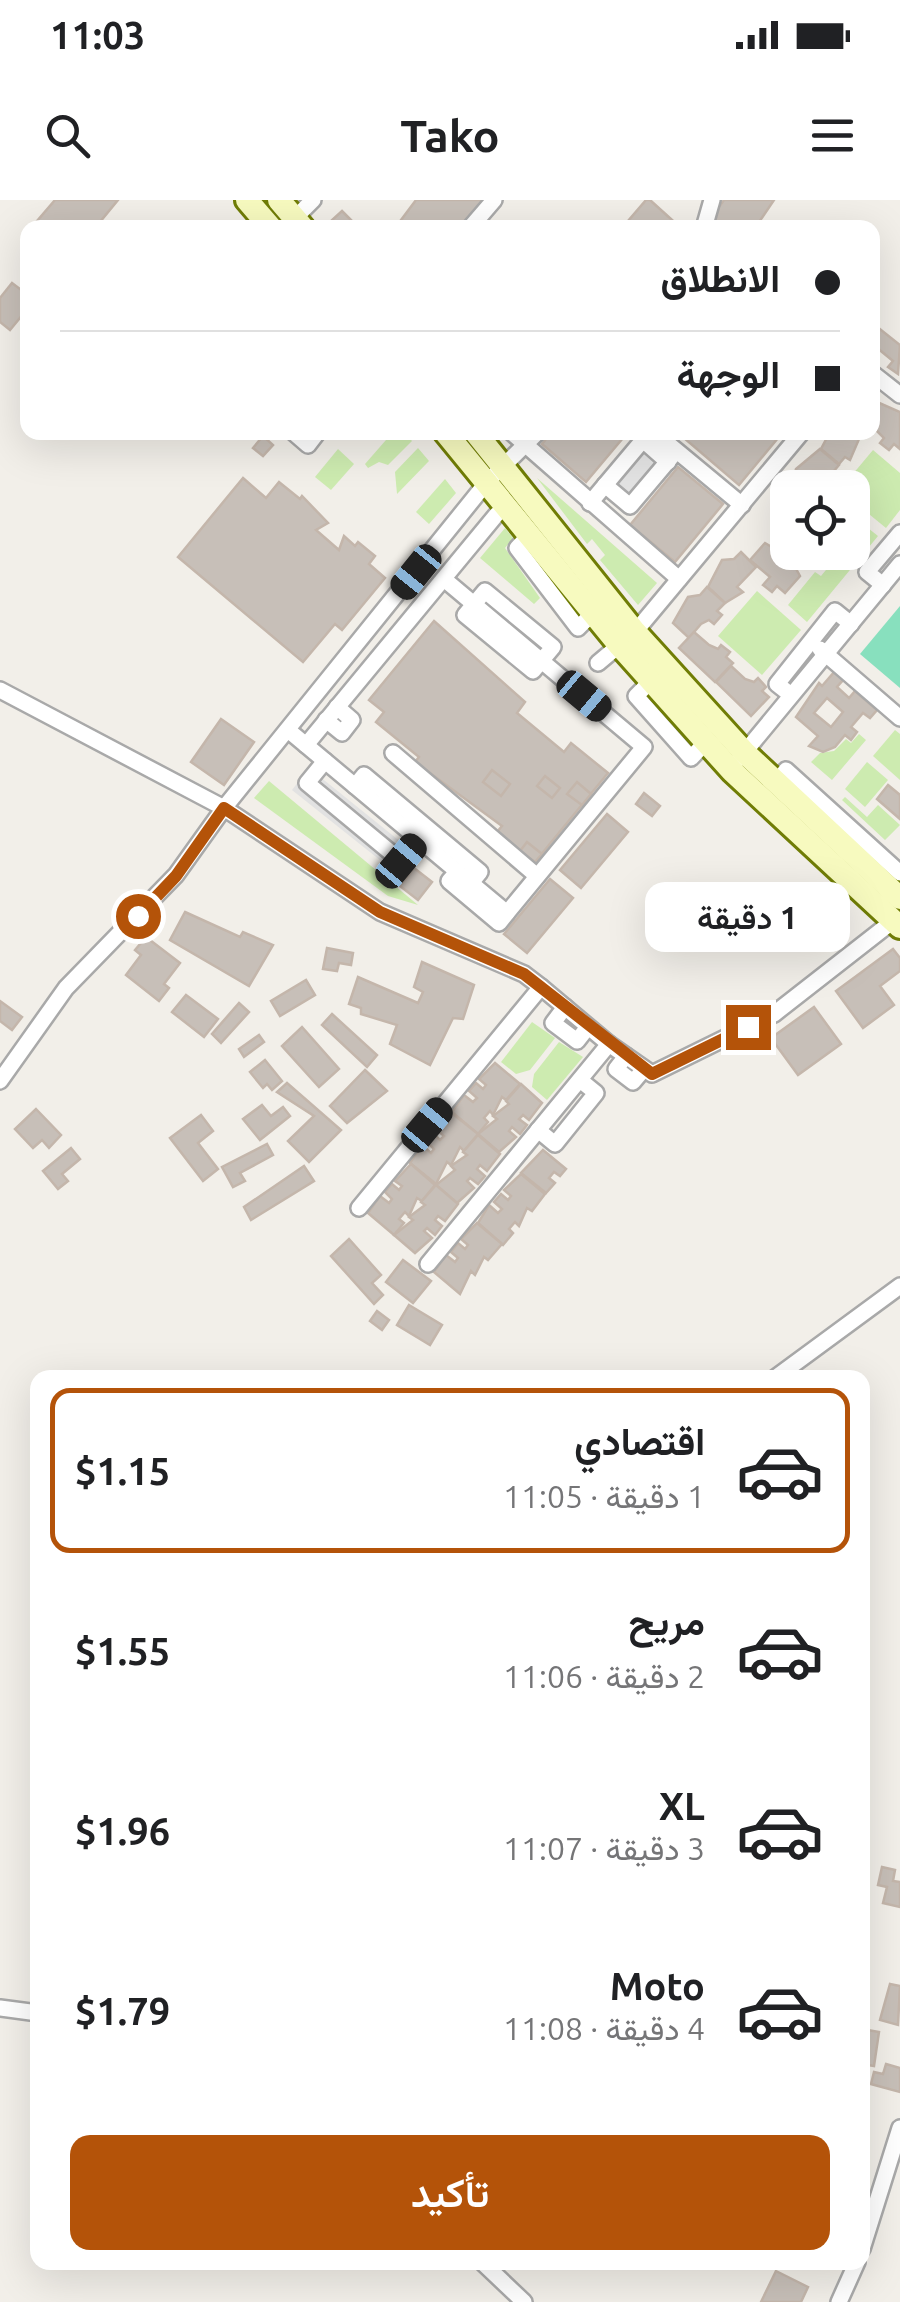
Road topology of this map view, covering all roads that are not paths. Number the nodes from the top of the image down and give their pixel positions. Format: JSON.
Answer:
{"nodes":[{"id":1,"x":248,"y":200,"type":"edge"},
{"id":2,"x":313,"y":200,"type":"edge"},
{"id":3,"x":494,"y":200,"type":"edge"},
{"id":4,"x":292,"y":215,"type":"edge"},
{"id":5,"x":264,"y":220,"type":"edge"},
{"id":6,"x":477,"y":220,"type":"edge"},
{"id":7,"x":880,"y":379,"type":"edge"},
{"id":8,"x":900,"y":395,"type":"edge"},
{"id":9,"x":455,"y":440,"type":"edge"},
{"id":10,"x":480,"y":440,"type":"edge"},
{"id":11,"x":517,"y":440,"type":"edge"},
{"id":12,"x":531,"y":440,"type":"edge"},
{"id":13,"x":660,"y":440,"type":"edge"},
{"id":14,"x":795,"y":440,"type":"edge"},
{"id":15,"x":524,"y":448,"type":"junction"},
{"id":16,"x":672,"y":456,"type":"junction"},
{"id":17,"x":495,"y":474,"type":"junction"},
{"id":18,"x":605,"y":485,"type":"junction"},
{"id":19,"x":590,"y":503,"type":"junction"},
{"id":20,"x":742,"y":505,"type":"junction"},
{"id":21,"x":498,"y":514,"type":"dead end"},
{"id":22,"x":900,"y":534,"type":"edge"},
{"id":23,"x":900,"y":564,"type":"edge"},
{"id":24,"x":444,"y":579,"type":"junction"},
{"id":25,"x":678,"y":579,"type":"junction"},
{"id":26,"x":882,"y":585,"type":"junction"},
{"id":27,"x":474,"y":604,"type":"junction"},
{"id":28,"x":850,"y":624,"type":"junction"},
{"id":29,"x":628,"y":639,"type":"junction"},
{"id":30,"x":811,"y":641,"type":"junction"},
{"id":31,"x":826,"y":654,"type":"junction"},
{"id":32,"x":541,"y":661,"type":"junction"},
{"id":33,"x":598,"y":662,"type":"dead end"},
{"id":34,"x":0,"y":690,"type":"edge"},
{"id":35,"x":790,"y":696,"type":"junction"},
{"id":36,"x":900,"y":718,"type":"edge"},
{"id":37,"x":288,"y":730,"type":"junction"},
{"id":38,"x":306,"y":745,"type":"junction"},
{"id":39,"x":392,"y":753,"type":"dead end"},
{"id":40,"x":325,"y":761,"type":"junction"},
{"id":41,"x":738,"y":761,"type":"junction"},
{"id":42,"x":355,"y":786,"type":"junction"},
{"id":43,"x":224,"y":808,"type":"junction"},
{"id":44,"x":419,"y":840,"type":"junction"},
{"id":45,"x":457,"y":872,"type":"junction"},
{"id":46,"x":537,"y":876,"type":"junction"},
{"id":47,"x":472,"y":883,"type":"junction"},
{"id":48,"x":898,"y":885,"type":"edge"},
{"id":49,"x":507,"y":913,"type":"junction"},
{"id":50,"x":896,"y":924,"type":"edge"},
{"id":51,"x":541,"y":987,"type":"junction"},
{"id":52,"x":609,"y":1044,"type":"junction"},
{"id":53,"x":0,"y":1080,"type":"edge"},
{"id":54,"x":358,"y":1208,"type":"dead end"},
{"id":55,"x":428,"y":1264,"type":"dead end"},
{"id":56,"x":900,"y":1286,"type":"edge"},
{"id":57,"x":786,"y":1370,"type":"edge"},
{"id":58,"x":0,"y":2008,"type":"edge"},
{"id":59,"x":30,"y":2012,"type":"edge"},
{"id":60,"x":900,"y":2128,"type":"edge"},
{"id":61,"x":870,"y":2224,"type":"edge"},
{"id":62,"x":490,"y":2270,"type":"edge"},
{"id":63,"x":853,"y":2270,"type":"edge"},
{"id":64,"x":524,"y":2302,"type":"edge"},
{"id":65,"x":839,"y":2302,"type":"edge"}],
"edges":[{"from":1,"to":5,"type":"street"},
{"from":2,"to":4,"type":"street"},
{"from":3,"to":6,"type":"street"},
{"from":7,"to":8,"type":"street"},
{"from":9,"to":17,"type":"street"},
{"from":10,"to":17,"type":"street"},
{"from":11,"to":15,"type":"street"},
{"from":12,"to":15,"type":"street"},
{"from":13,"to":16,"type":"street"},
{"from":14,"to":20,"type":"street"},
{"from":15,"to":17,"type":"street"},
{"from":15,"to":19,"type":"street"},
{"from":16,"to":18,"type":"street"},
{"from":16,"to":18,"type":"street"},
{"from":16,"to":20,"type":"street"},
{"from":17,"to":29,"type":"street"},
{"from":17,"to":29,"type":"street"},
{"from":17,"to":37,"type":"street"},
{"from":18,"to":19,"type":"street"},
{"from":19,"to":25,"type":"street"},
{"from":20,"to":25,"type":"street"},
{"from":21,"to":24,"type":"street"},
{"from":22,"to":26,"type":"street"},
{"from":23,"to":26,"type":"street"},
{"from":24,"to":27,"type":"street"},
{"from":24,"to":38,"type":"street"},
{"from":25,"to":29,"type":"street"},
{"from":26,"to":28,"type":"street"},
{"from":27,"to":32,"type":"street"},
{"from":27,"to":32,"type":"street"},
{"from":28,"to":30,"type":"street"},
{"from":28,"to":31,"type":"street"},
{"from":29,"to":33,"type":"street"},
{"from":29,"to":41,"type":"street"},
{"from":29,"to":41,"type":"street"},
{"from":30,"to":31,"type":"street"},
{"from":30,"to":35,"type":"street"},
{"from":31,"to":35,"type":"street"},
{"from":31,"to":36,"type":"street"},
{"from":32,"to":46,"type":"street"},
{"from":34,"to":43,"type":"street"},
{"from":35,"to":41,"type":"street"},
{"from":37,"to":38,"type":"street"},
{"from":37,"to":43,"type":"street"},
{"from":38,"to":40,"type":"street"},
{"from":39,"to":46,"type":"street"},
{"from":40,"to":42,"type":"street"},
{"from":40,"to":44,"type":"street"},
{"from":41,"to":48,"type":"street"},
{"from":41,"to":50,"type":"street"},
{"from":42,"to":44,"type":"street"},
{"from":42,"to":47,"type":"street"},
{"from":43,"to":51,"type":"street"},
{"from":43,"to":53,"type":"street"},
{"from":44,"to":45,"type":"street"},
{"from":45,"to":47,"type":"street"},
{"from":45,"to":49,"type":"street"},
{"from":46,"to":49,"type":"street"},
{"from":47,"to":49,"type":"street"},
{"from":50,"to":52,"type":"street"},
{"from":51,"to":52,"type":"street"},
{"from":51,"to":54,"type":"street"},
{"from":52,"to":55,"type":"street"},
{"from":56,"to":57,"type":"street"},
{"from":58,"to":59,"type":"street"},
{"from":60,"to":61,"type":"street"},
{"from":62,"to":64,"type":"street"},
{"from":63,"to":65,"type":"street"}]}
